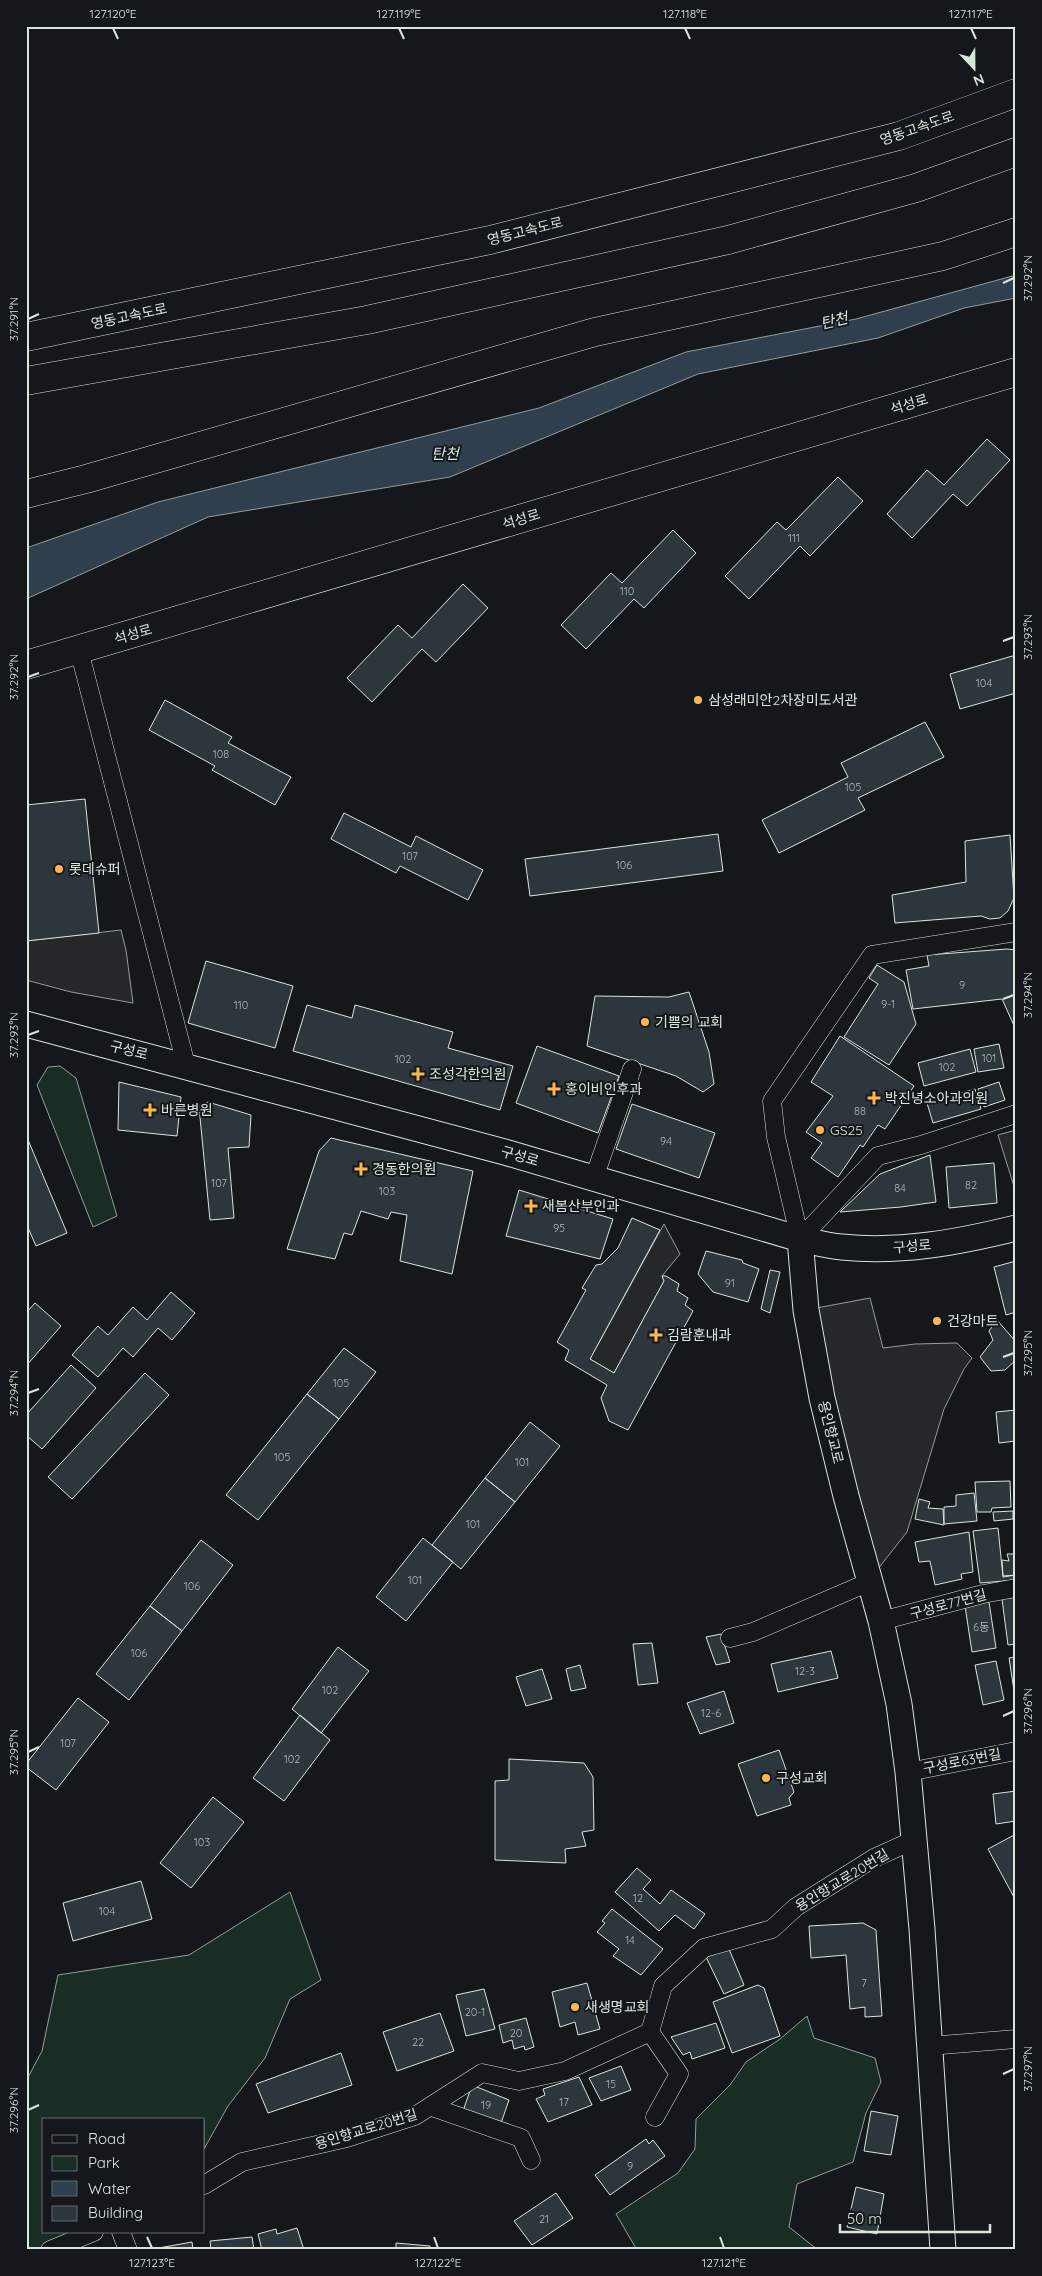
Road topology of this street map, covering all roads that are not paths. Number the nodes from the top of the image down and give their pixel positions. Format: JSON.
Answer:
{"nodes":[{"id":1,"x":1016,"y":93,"type":"edge"},
{"id":2,"x":1016,"y":152,"type":"edge"},
{"id":3,"x":1016,"y":232,"type":"edge"},
{"id":4,"x":26,"y":338,"type":"edge"},
{"id":5,"x":1016,"y":372,"type":"edge"},
{"id":6,"x":26,"y":381,"type":"edge"},
{"id":7,"x":86,"y":480,"type":"junction"},
{"id":8,"x":26,"y":494,"type":"edge"},
{"id":9,"x":26,"y":507,"type":"edge"},
{"id":10,"x":79,"y":650,"type":"junction"},
{"id":11,"x":26,"y":665,"type":"edge"},
{"id":12,"x":1016,"y":932,"type":"edge"},
{"id":13,"x":26,"y":1024,"type":"edge"},
{"id":14,"x":186,"y":1065,"type":"junction"},
{"id":15,"x":632,"y":1068,"type":"dead end"},
{"id":16,"x":1016,"y":1114,"type":"edge"},
{"id":17,"x":594,"y":1178,"type":"junction"},
{"id":18,"x":1016,"y":1228,"type":"edge"},
{"id":19,"x":800,"y":1239,"type":"junction"},
{"id":20,"x":870,"y":1579,"type":"junction"},
{"id":21,"x":1016,"y":1588,"type":"edge"},
{"id":22,"x":881,"y":1622,"type":"junction"},
{"id":23,"x":730,"y":1638,"type":"dead end"},
{"id":24,"x":1016,"y":1751,"type":"edge"},
{"id":25,"x":908,"y":1772,"type":"junction"},
{"id":26,"x":914,"y":1840,"type":"junction"},
{"id":27,"x":650,"y":2032,"type":"junction"},
{"id":28,"x":1016,"y":2039,"type":"edge"},
{"id":29,"x":929,"y":2046,"type":"junction"},
{"id":30,"x":432,"y":2107,"type":"junction"},
{"id":31,"x":655,"y":2117,"type":"dead end"},
{"id":32,"x":531,"y":2160,"type":"dead end"},
{"id":33,"x":205,"y":2183,"type":"edge"},
{"id":34,"x":89,"y":2234,"type":"edge"},
{"id":35,"x":121,"y":2234,"type":"edge"},
{"id":36,"x":50,"y":2250,"type":"edge"},
{"id":37,"x":128,"y":2250,"type":"edge"},
{"id":38,"x":943,"y":2250,"type":"edge"}],
"edges":[{"from":1,"to":4,"type":"highway","name":"영동고속도로"},
{"from":2,"to":6,"type":"highway"},
{"from":3,"to":7,"type":"highway"},
{"from":5,"to":10,"type":"highway","name":"석성로"},
{"from":7,"to":8,"type":"highway"},
{"from":7,"to":9,"type":"highway"},
{"from":10,"to":11,"type":"highway","name":"석성로"},
{"from":10,"to":14,"type":"street"},
{"from":12,"to":19,"type":"street"},
{"from":13,"to":14,"type":"street","name":"구성로"},
{"from":14,"to":17,"type":"street","name":"구성로"},
{"from":15,"to":17,"type":"street"},
{"from":16,"to":19,"type":"street"},
{"from":17,"to":19,"type":"street","name":"구성로"},
{"from":18,"to":19,"type":"street","name":"구성로"},
{"from":19,"to":20,"type":"street","name":"용인향교로"},
{"from":20,"to":22,"type":"street","name":"용인향교로"},
{"from":20,"to":23,"type":"street"},
{"from":21,"to":22,"type":"street","name":"구성로77번길"},
{"from":22,"to":25,"type":"street","name":"용인향교로"},
{"from":24,"to":25,"type":"street","name":"구성로63번길"},
{"from":25,"to":26,"type":"street","name":"용인향교로"},
{"from":26,"to":27,"type":"street","name":"용인향교로20번길"},
{"from":26,"to":29,"type":"street","name":"용인향교로"},
{"from":27,"to":30,"type":"street","name":"용인향교로20번길"},
{"from":27,"to":31,"type":"street"},
{"from":28,"to":29,"type":"street"},
{"from":29,"to":38,"type":"street","name":"용인향교로"},
{"from":30,"to":32,"type":"street"},
{"from":30,"to":33,"type":"street","name":"용인향교로20번길"},
{"from":34,"to":36,"type":"street"},
{"from":35,"to":37,"type":"street"}]}
